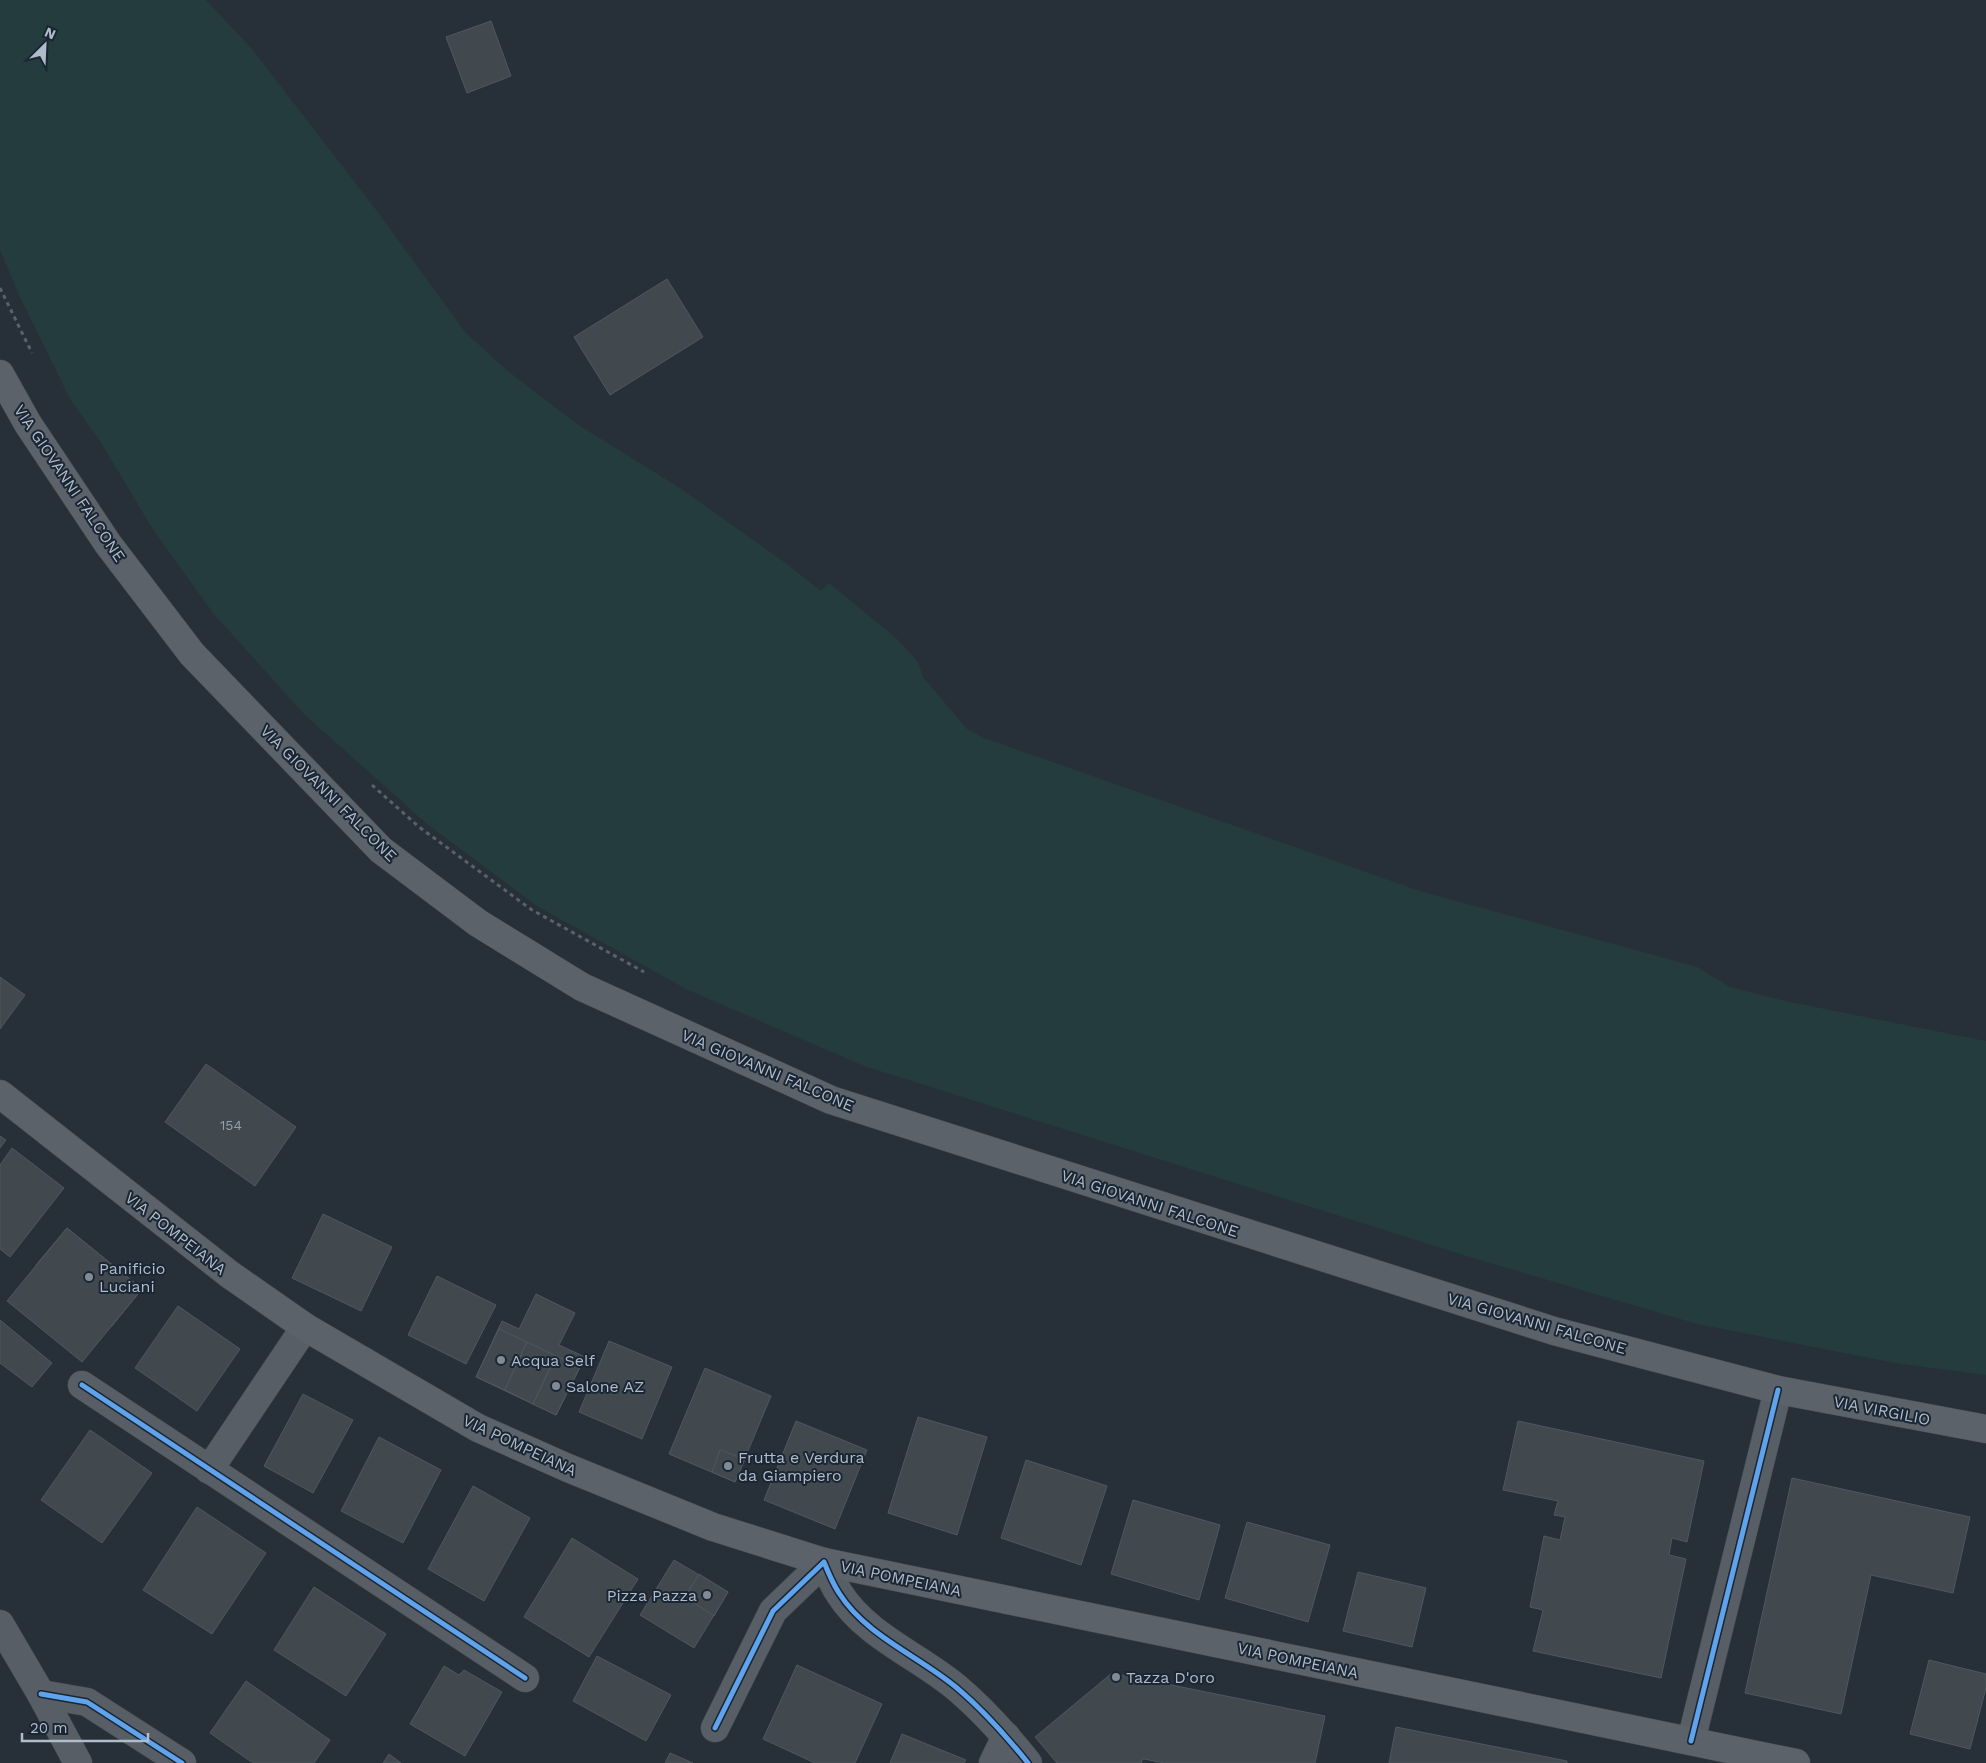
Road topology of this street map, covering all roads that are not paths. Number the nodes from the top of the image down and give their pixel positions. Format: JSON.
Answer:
{"nodes":[{"id":1,"x":0,"y":374,"type":"edge"},
{"id":2,"x":0,"y":1094,"type":"edge"},
{"id":3,"x":305,"y":1327,"type":"junction"},
{"id":4,"x":82,"y":1385,"type":"dead end"},
{"id":5,"x":1778,"y":1390,"type":"junction"},
{"id":6,"x":1986,"y":1430,"type":"edge"},
{"id":7,"x":209,"y":1470,"type":"junction"},
{"id":8,"x":824,"y":1562,"type":"junction"},
{"id":9,"x":0,"y":1624,"type":"edge"},
{"id":10,"x":525,"y":1678,"type":"dead end"},
{"id":11,"x":41,"y":1694,"type":"junction"},
{"id":12,"x":716,"y":1728,"type":"dead end"},
{"id":13,"x":1006,"y":1736,"type":"junction"},
{"id":14,"x":1691,"y":1741,"type":"junction"},
{"id":15,"x":78,"y":1763,"type":"edge"},
{"id":16,"x":182,"y":1763,"type":"edge"},
{"id":17,"x":993,"y":1763,"type":"edge"},
{"id":18,"x":1028,"y":1763,"type":"edge"},
{"id":19,"x":1796,"y":1763,"type":"edge"}],
"edges":[{"from":1,"to":5,"type":"main road","name":"VIA GIOVANNI FALCONE"},
{"from":2,"to":3,"type":"main road","name":"VIA POMPEIANA"},
{"from":3,"to":7,"type":"street"},
{"from":3,"to":8,"type":"main road","name":"VIA POMPEIANA"},
{"from":4,"to":7,"type":"street"},
{"from":5,"to":6,"type":"main road","name":"VIA VIRGILIO"},
{"from":5,"to":14,"type":"street"},
{"from":7,"to":10,"type":"street"},
{"from":8,"to":12,"type":"street"},
{"from":8,"to":13,"type":"street"},
{"from":8,"to":14,"type":"main road","name":"VIA POMPEIANA"},
{"from":9,"to":11,"type":"street"},
{"from":11,"to":15,"type":"street"},
{"from":11,"to":16,"type":"street"},
{"from":13,"to":17,"type":"street"},
{"from":13,"to":18,"type":"street"},
{"from":14,"to":19,"type":"main road","name":"VIA POMPEIANA"}]}
